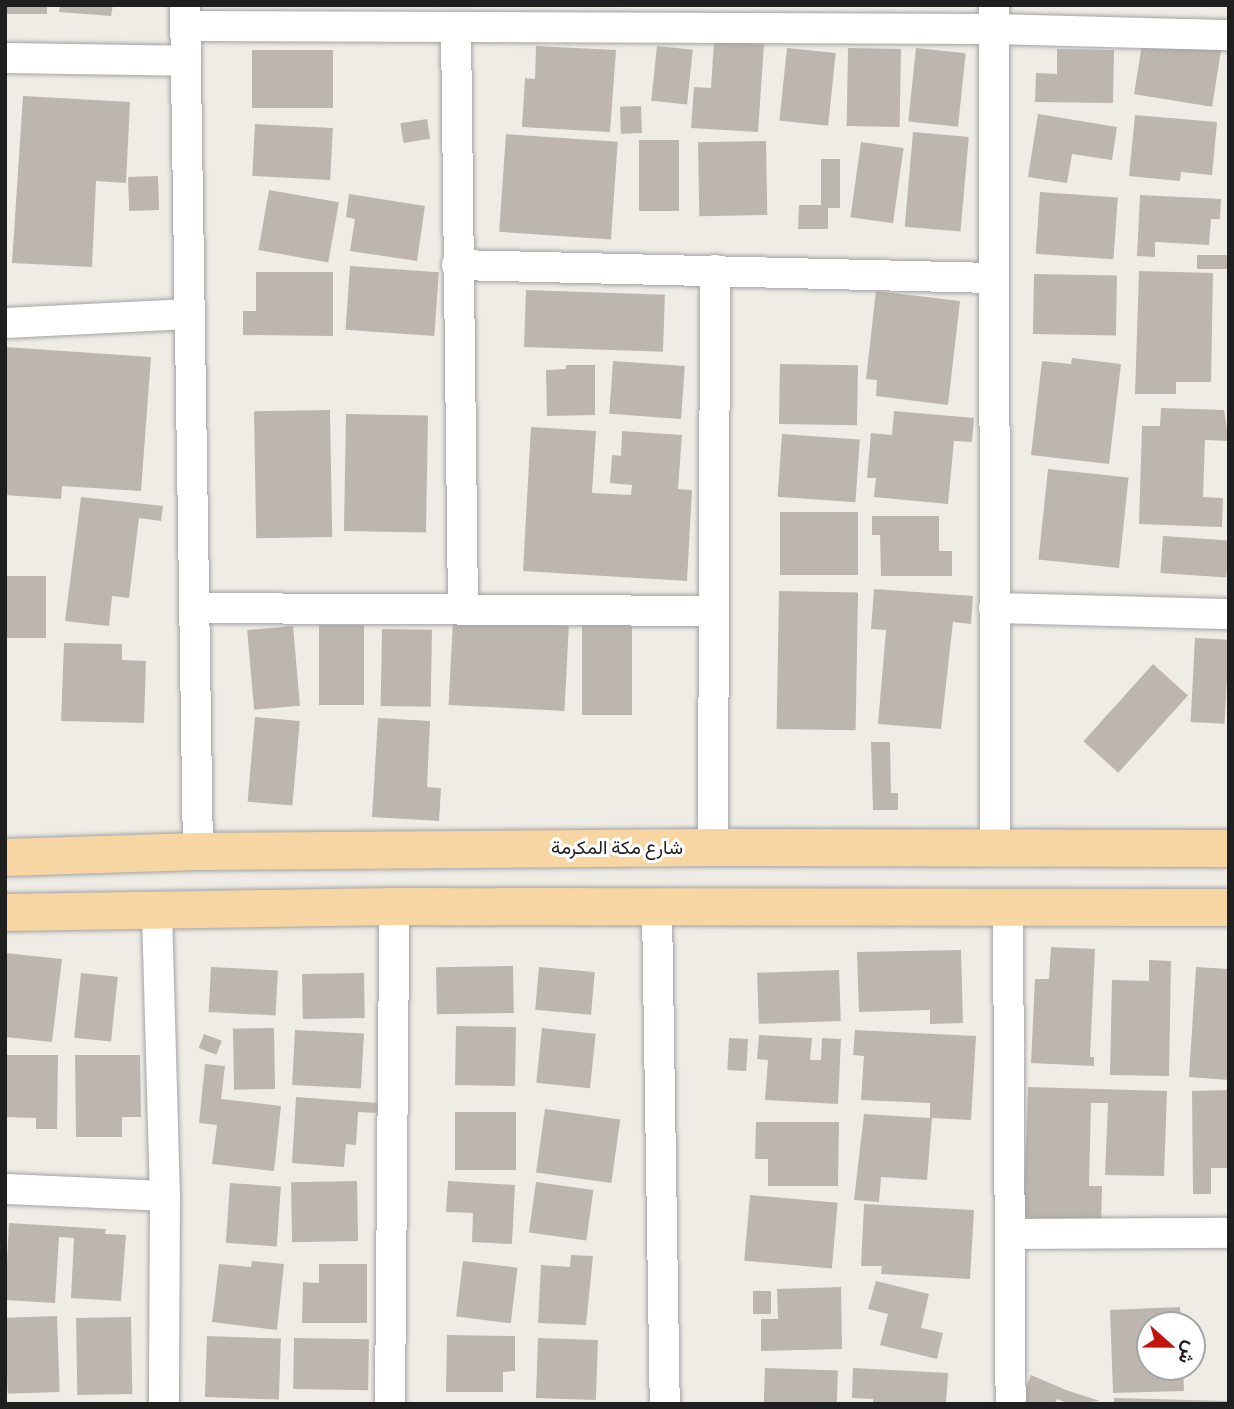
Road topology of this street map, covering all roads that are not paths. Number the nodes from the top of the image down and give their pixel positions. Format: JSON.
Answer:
{"nodes":[{"id":1,"x":185,"y":16,"type":"edge"},
{"id":2,"x":994,"y":17,"type":"edge"},
{"id":3,"x":456,"y":27,"type":"junction"},
{"id":4,"x":1229,"y":35,"type":"edge"},
{"id":5,"x":5,"y":58,"type":"edge"},
{"id":6,"x":186,"y":61,"type":"junction"},
{"id":7,"x":457,"y":265,"type":"junction"},
{"id":8,"x":715,"y":271,"type":"junction"},
{"id":9,"x":994,"y":278,"type":"junction"},
{"id":10,"x":190,"y":314,"type":"junction"},
{"id":11,"x":5,"y":323,"type":"edge"},
{"id":12,"x":195,"y":608,"type":"junction"},
{"id":13,"x":994,"y":608,"type":"junction"},
{"id":14,"x":463,"y":610,"type":"junction"},
{"id":15,"x":714,"y":611,"type":"junction"},
{"id":16,"x":1229,"y":614,"type":"edge"},
{"id":17,"x":995,"y":846,"type":"junction"},
{"id":18,"x":713,"y":847,"type":"junction"},
{"id":19,"x":1229,"y":848,"type":"edge"},
{"id":20,"x":198,"y":851,"type":"junction"},
{"id":21,"x":5,"y":858,"type":"edge"},
{"id":22,"x":394,"y":906,"type":"junction"},
{"id":23,"x":1008,"y":906,"type":"junction"},
{"id":24,"x":1229,"y":907,"type":"edge"},
{"id":25,"x":657,"y":909,"type":"junction"},
{"id":26,"x":5,"y":912,"type":"edge"},
{"id":27,"x":157,"y":912,"type":"junction"},
{"id":28,"x":5,"y":1189,"type":"edge"},
{"id":29,"x":165,"y":1196,"type":"junction"},
{"id":30,"x":1229,"y":1233,"type":"edge"},
{"id":31,"x":1011,"y":1234,"type":"junction"},
{"id":32,"x":164,"y":1404,"type":"edge"},
{"id":33,"x":390,"y":1404,"type":"edge"},
{"id":34,"x":665,"y":1404,"type":"edge"},
{"id":35,"x":1011,"y":1404,"type":"edge"}],
"edges":[{"from":1,"to":3,"type":"street"},
{"from":1,"to":6,"type":"street"},
{"from":2,"to":3,"type":"street"},
{"from":2,"to":4,"type":"street"},
{"from":2,"to":9,"type":"street"},
{"from":3,"to":7,"type":"street"},
{"from":5,"to":6,"type":"street"},
{"from":6,"to":10,"type":"street"},
{"from":7,"to":8,"type":"street"},
{"from":7,"to":14,"type":"street"},
{"from":8,"to":9,"type":"street"},
{"from":8,"to":15,"type":"street"},
{"from":9,"to":13,"type":"street"},
{"from":10,"to":11,"type":"street"},
{"from":10,"to":12,"type":"street"},
{"from":12,"to":14,"type":"street"},
{"from":12,"to":20,"type":"street"},
{"from":13,"to":16,"type":"street"},
{"from":13,"to":17,"type":"street"},
{"from":14,"to":15,"type":"street"},
{"from":15,"to":18,"type":"street"},
{"from":17,"to":18,"type":"main road","name":"شارع مكة المكرمة"},
{"from":17,"to":19,"type":"main road","name":"شارع مكة المكرمة"},
{"from":18,"to":20,"type":"main road","name":"شارع مكة المكرمة"},
{"from":20,"to":21,"type":"main road","name":"شارع مكة المكرمة"},
{"from":22,"to":25,"type":"main road"},
{"from":22,"to":27,"type":"main road"},
{"from":22,"to":33,"type":"street"},
{"from":23,"to":24,"type":"main road"},
{"from":23,"to":25,"type":"main road"},
{"from":23,"to":31,"type":"street"},
{"from":25,"to":34,"type":"street"},
{"from":26,"to":27,"type":"main road"},
{"from":27,"to":29,"type":"street"},
{"from":28,"to":29,"type":"street"},
{"from":29,"to":32,"type":"street"},
{"from":30,"to":31,"type":"street"},
{"from":31,"to":35,"type":"street"}]}
